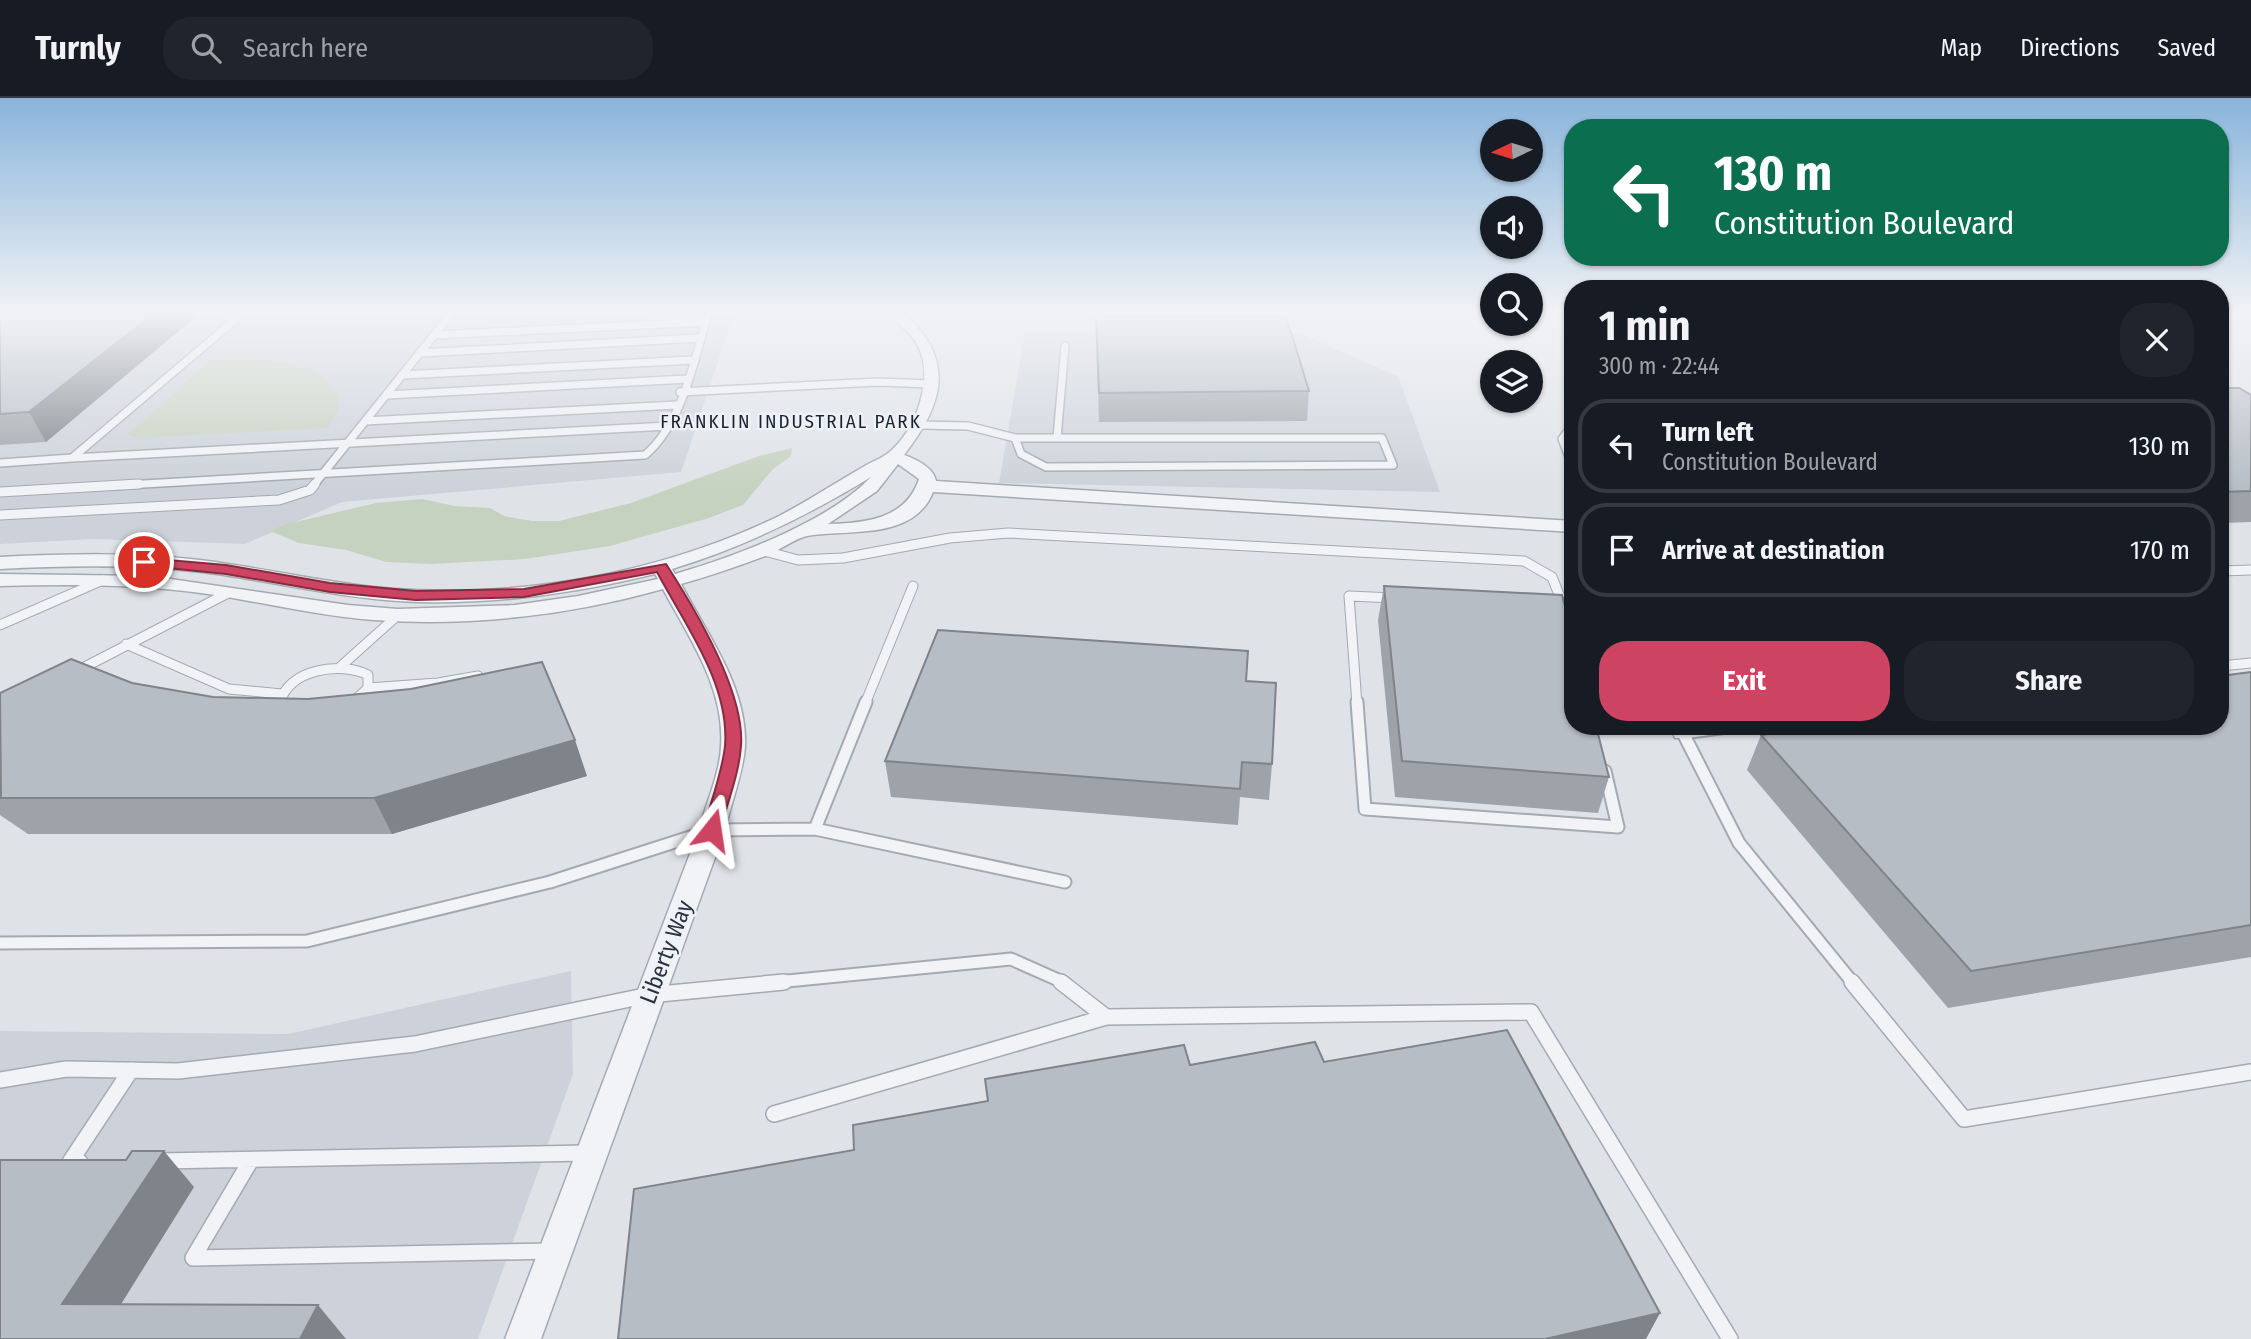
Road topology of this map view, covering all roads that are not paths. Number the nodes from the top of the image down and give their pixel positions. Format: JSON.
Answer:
{"nodes":[{"id":1,"x":174,"y":372,"type":"edge"},
{"id":2,"x":405,"y":372,"type":"edge"},
{"id":3,"x":462,"y":372,"type":"edge"},
{"id":4,"x":690,"y":372,"type":"edge"},
{"id":5,"x":929,"y":372,"type":"edge"},
{"id":6,"x":1063,"y":372,"type":"edge"},
{"id":7,"x":402,"y":375,"type":"junction"},
{"id":8,"x":688,"y":379,"type":"junction"},
{"id":9,"x":930,"y":384,"type":"junction"},
{"id":10,"x":680,"y":392,"type":"junction"},
{"id":11,"x":386,"y":395,"type":"junction"},
{"id":12,"x":677,"y":405,"type":"junction"},
{"id":13,"x":365,"y":421,"type":"junction"},
{"id":14,"x":919,"y":425,"type":"junction"},
{"id":15,"x":668,"y":426,"type":"junction"},
{"id":16,"x":1015,"y":438,"type":"junction"},
{"id":17,"x":1057,"y":438,"type":"junction"},
{"id":18,"x":347,"y":444,"type":"junction"},
{"id":19,"x":893,"y":457,"type":"junction"},
{"id":20,"x":72,"y":458,"type":"junction"},
{"id":21,"x":0,"y":463,"type":"edge"},
{"id":22,"x":323,"y":474,"type":"junction"},
{"id":23,"x":927,"y":486,"type":"junction"},
{"id":24,"x":0,"y":492,"type":"edge"},
{"id":25,"x":0,"y":515,"type":"edge"},
{"id":26,"x":1564,"y":526,"type":"edge"},
{"id":27,"x":802,"y":531,"type":"junction"},
{"id":28,"x":761,"y":550,"type":"junction"},
{"id":29,"x":0,"y":563,"type":"edge"},
{"id":30,"x":2251,"y":570,"type":"edge"},
{"id":31,"x":2229,"y":571,"type":"edge"},
{"id":32,"x":666,"y":574,"type":"junction"},
{"id":33,"x":106,"y":579,"type":"junction"},
{"id":34,"x":0,"y":580,"type":"edge"},
{"id":35,"x":912,"y":586,"type":"dead end"},
{"id":36,"x":228,"y":593,"type":"junction"},
{"id":37,"x":1403,"y":599,"type":"edge"},
{"id":38,"x":1551,"y":606,"type":"edge"},
{"id":39,"x":1564,"y":607,"type":"joint"},
{"id":40,"x":398,"y":615,"type":"junction"},
{"id":41,"x":0,"y":625,"type":"edge"},
{"id":42,"x":126,"y":644,"type":"junction"},
{"id":43,"x":2251,"y":663,"type":"edge"},
{"id":44,"x":2229,"y":665,"type":"edge"},
{"id":45,"x":340,"y":667,"type":"junction"},
{"id":46,"x":491,"y":674,"type":"edge"},
{"id":47,"x":69,"y":676,"type":"edge"},
{"id":48,"x":368,"y":688,"type":"junction"},
{"id":49,"x":282,"y":694,"type":"junction"},
{"id":50,"x":344,"y":707,"type":"edge"},
{"id":51,"x":296,"y":716,"type":"edge"},
{"id":52,"x":1685,"y":735,"type":"edge"},
{"id":53,"x":1603,"y":764,"type":"edge"},
{"id":54,"x":815,"y":829,"type":"junction"},
{"id":55,"x":712,"y":830,"type":"junction"},
{"id":56,"x":1065,"y":882,"type":"dead end"},
{"id":57,"x":0,"y":943,"type":"edge"},
{"id":58,"x":649,"y":995,"type":"junction"},
{"id":59,"x":1106,"y":1017,"type":"junction"},
{"id":60,"x":131,"y":1070,"type":"junction"},
{"id":61,"x":2251,"y":1072,"type":"edge"},
{"id":62,"x":0,"y":1080,"type":"edge"},
{"id":63,"x":774,"y":1114,"type":"dead end"},
{"id":64,"x":591,"y":1153,"type":"junction"},
{"id":65,"x":251,"y":1160,"type":"junction"},
{"id":66,"x":140,"y":1161,"type":"edge"},
{"id":67,"x":98,"y":1162,"type":"edge"},
{"id":68,"x":555,"y":1251,"type":"junction"},
{"id":69,"x":523,"y":1339,"type":"edge"},
{"id":70,"x":1730,"y":1339,"type":"edge"}],
"edges":[{"from":1,"to":20,"type":"lane"},
{"from":2,"to":7,"type":"lane"},
{"from":3,"to":7,"type":"lane"},
{"from":4,"to":8,"type":"lane"},
{"from":5,"to":9,"type":"street"},
{"from":6,"to":17,"type":"lane"},
{"from":7,"to":11,"type":"lane"},
{"from":8,"to":10,"type":"lane"},
{"from":8,"to":11,"type":"lane"},
{"from":9,"to":10,"type":"lane"},
{"from":9,"to":14,"type":"street"},
{"from":10,"to":12,"type":"lane"},
{"from":11,"to":13,"type":"lane"},
{"from":12,"to":13,"type":"lane"},
{"from":12,"to":15,"type":"lane"},
{"from":13,"to":18,"type":"lane"},
{"from":14,"to":16,"type":"lane"},
{"from":14,"to":19,"type":"street"},
{"from":15,"to":18,"type":"lane"},
{"from":15,"to":22,"type":"lane"},
{"from":16,"to":17,"type":"lane"},
{"from":16,"to":17,"type":"lane"},
{"from":18,"to":20,"type":"lane"},
{"from":18,"to":22,"type":"lane"},
{"from":19,"to":23,"type":"street"},
{"from":19,"to":27,"type":"street"},
{"from":19,"to":32,"type":"street"},
{"from":20,"to":21,"type":"lane"},
{"from":22,"to":24,"type":"lane"},
{"from":22,"to":25,"type":"lane"},
{"from":23,"to":26,"type":"street"},
{"from":23,"to":27,"type":"street"},
{"from":27,"to":28,"type":"street"},
{"from":28,"to":32,"type":"street"},
{"from":28,"to":39,"type":"lane"},
{"from":29,"to":32,"type":"street"},
{"from":30,"to":31,"type":"lane"},
{"from":32,"to":40,"type":"street"},
{"from":32,"to":55,"type":"street","name":"Liberty Way"},
{"from":33,"to":34,"type":"street"},
{"from":33,"to":36,"type":"street"},
{"from":33,"to":41,"type":"lane"},
{"from":35,"to":54,"type":"lane"},
{"from":36,"to":40,"type":"street"},
{"from":36,"to":42,"type":"lane"},
{"from":37,"to":53,"type":"lane"},
{"from":38,"to":39,"type":"lane"},
{"from":40,"to":45,"type":"lane"},
{"from":42,"to":47,"type":"lane"},
{"from":42,"to":49,"type":"lane"},
{"from":43,"to":44,"type":"lane"},
{"from":45,"to":48,"type":"lane"},
{"from":45,"to":49,"type":"lane"},
{"from":46,"to":48,"type":"lane"},
{"from":48,"to":50,"type":"lane"},
{"from":49,"to":51,"type":"lane"},
{"from":52,"to":61,"type":"lane"},
{"from":54,"to":55,"type":"lane"},
{"from":54,"to":56,"type":"lane"},
{"from":55,"to":57,"type":"lane"},
{"from":55,"to":58,"type":"street","name":"Liberty Way"},
{"from":58,"to":59,"type":"lane"},
{"from":58,"to":60,"type":"lane"},
{"from":58,"to":64,"type":"street","name":"Liberty Way"},
{"from":59,"to":63,"type":"lane"},
{"from":59,"to":70,"type":"lane"},
{"from":60,"to":62,"type":"lane"},
{"from":60,"to":67,"type":"lane"},
{"from":64,"to":65,"type":"lane"},
{"from":64,"to":68,"type":"street","name":"Liberty Way"},
{"from":65,"to":66,"type":"lane"},
{"from":65,"to":68,"type":"lane"},
{"from":68,"to":69,"type":"street","name":"Liberty Way"}]}
